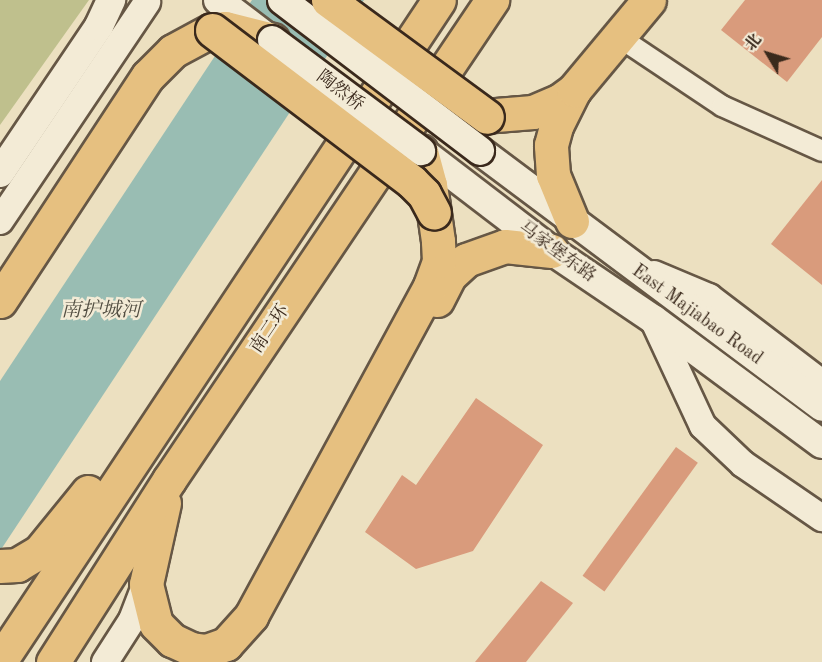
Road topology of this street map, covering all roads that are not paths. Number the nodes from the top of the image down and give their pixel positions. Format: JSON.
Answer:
{"nodes":[{"id":1,"x":111,"y":0,"type":"edge"},
{"id":2,"x":282,"y":0,"type":"edge"},
{"id":3,"x":328,"y":0,"type":"edge"},
{"id":4,"x":438,"y":0,"type":"edge"},
{"id":5,"x":492,"y":0,"type":"edge"},
{"id":6,"x":649,"y":0,"type":"edge"},
{"id":7,"x":147,"y":2,"type":"dead end"},
{"id":8,"x":215,"y":15,"type":"edge"},
{"id":9,"x":619,"y":37,"type":"junction"},
{"id":10,"x":272,"y":40,"type":"joint"},
{"id":11,"x":574,"y":90,"type":"junction"},
{"id":12,"x":487,"y":117,"type":"junction"},
{"id":13,"x":441,"y":121,"type":"junction"},
{"id":14,"x":421,"y":151,"type":"junction"},
{"id":15,"x":480,"y":151,"type":"joint"},
{"id":16,"x":822,"y":151,"type":"edge"},
{"id":17,"x":0,"y":173,"type":"edge"},
{"id":18,"x":463,"y":182,"type":"joint"},
{"id":19,"x":434,"y":213,"type":"junction"},
{"id":20,"x":0,"y":221,"type":"edge"},
{"id":21,"x":572,"y":221,"type":"junction"},
{"id":22,"x":552,"y":251,"type":"junction"},
{"id":23,"x":626,"y":262,"type":"junction"},
{"id":24,"x":0,"y":301,"type":"edge"},
{"id":25,"x":653,"y":319,"type":"junction"},
{"id":26,"x":817,"y":379,"type":"edge"},
{"id":27,"x":822,"y":407,"type":"edge"},
{"id":28,"x":822,"y":444,"type":"edge"},
{"id":29,"x":131,"y":462,"type":"junction"},
{"id":30,"x":169,"y":480,"type":"junction"},
{"id":31,"x":822,"y":519,"type":"edge"},
{"id":32,"x":1,"y":567,"type":"edge"},
{"id":33,"x":146,"y":584,"type":"junction"},
{"id":34,"x":0,"y":662,"type":"edge"},
{"id":35,"x":52,"y":662,"type":"edge"},
{"id":36,"x":105,"y":662,"type":"edge"},
{"id":37,"x":240,"y":662,"type":"edge"}],
"edges":[{"from":1,"to":17,"type":"main road"},
{"from":2,"to":13,"type":"main road","name":"陶然桥","bridge":true},
{"from":3,"to":12,"type":"highway","bridge":true},
{"from":4,"to":29,"type":"highway"},
{"from":5,"to":30,"type":"highway","name":"南二环"},
{"from":6,"to":9,"type":"highway"},
{"from":7,"to":20,"type":"street"},
{"from":8,"to":10,"type":"highway"},
{"from":8,"to":19,"type":"highway","bridge":true},
{"from":8,"to":24,"type":"highway"},
{"from":9,"to":11,"type":"highway"},
{"from":9,"to":16,"type":"street"},
{"from":10,"to":14,"type":"main road","name":"陶然桥","bridge":true},
{"from":11,"to":12,"type":"highway"},
{"from":11,"to":21,"type":"highway"},
{"from":12,"to":13,"type":"highway"},
{"from":13,"to":15,"type":"main road","name":"陶然桥","bridge":true},
{"from":14,"to":18,"type":"main road","name":"陶然桥"},
{"from":14,"to":19,"type":"highway","bridge":true},
{"from":15,"to":21,"type":"main road","name":"马家堡东路"},
{"from":18,"to":22,"type":"main road","name":"马家堡东路"},
{"from":19,"to":33,"type":"highway"},
{"from":21,"to":23,"type":"main road","name":"East Majiabao Road"},
{"from":22,"to":25,"type":"main road","name":"马家堡东路"},
{"from":22,"to":37,"type":"highway"},
{"from":23,"to":26,"type":"street"},
{"from":23,"to":27,"type":"main road","name":"East Majiabao Road"},
{"from":25,"to":28,"type":"main road","name":"马家堡东路"},
{"from":25,"to":31,"type":"street"},
{"from":29,"to":32,"type":"highway"},
{"from":29,"to":34,"type":"highway"},
{"from":30,"to":33,"type":"highway"},
{"from":30,"to":35,"type":"highway","name":"南二环"},
{"from":33,"to":36,"type":"street"}]}
